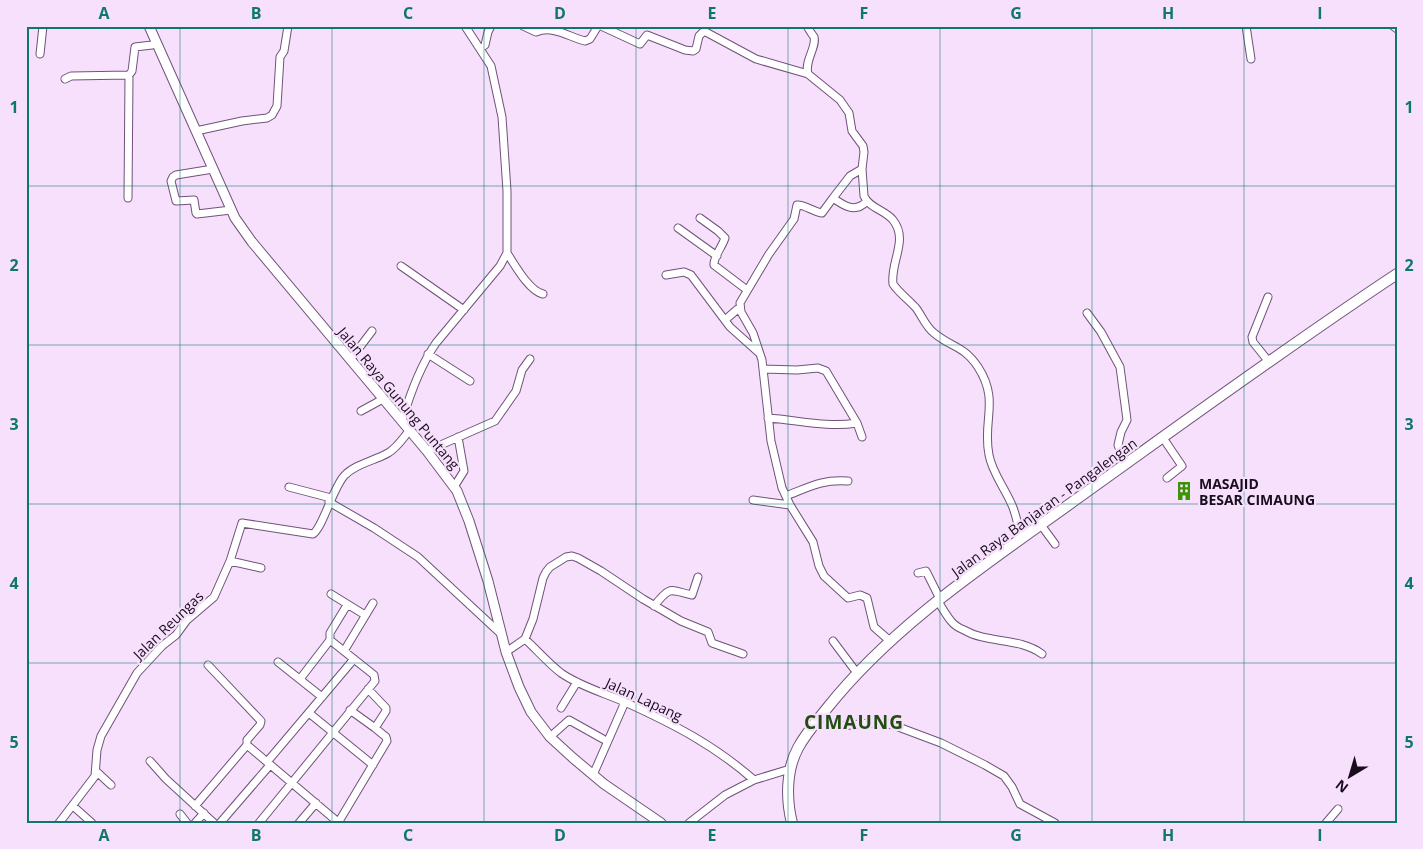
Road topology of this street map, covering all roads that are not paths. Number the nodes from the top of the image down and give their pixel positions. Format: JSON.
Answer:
{"nodes":[{"id":1,"x":43,"y":26,"type":"edge"},
{"id":2,"x":149,"y":26,"type":"edge"},
{"id":3,"x":288,"y":26,"type":"edge"},
{"id":4,"x":465,"y":26,"type":"edge"},
{"id":5,"x":491,"y":26,"type":"edge"},
{"id":6,"x":523,"y":26,"type":"edge"},
{"id":7,"x":600,"y":26,"type":"edge"},
{"id":8,"x":807,"y":26,"type":"edge"},
{"id":9,"x":1246,"y":26,"type":"edge"},
{"id":10,"x":1393,"y":26,"type":"edge"},
{"id":11,"x":1397,"y":29,"type":"edge"},
{"id":12,"x":157,"y":43,"type":"junction"},
{"id":13,"x":481,"y":48,"type":"junction"},
{"id":14,"x":40,"y":54,"type":"dead end"},
{"id":15,"x":1251,"y":59,"type":"dead end"},
{"id":16,"x":808,"y":74,"type":"junction"},
{"id":17,"x":129,"y":75,"type":"junction"},
{"id":18,"x":65,"y":79,"type":"dead end"},
{"id":19,"x":196,"y":131,"type":"junction"},
{"id":20,"x":213,"y":169,"type":"junction"},
{"id":21,"x":862,"y":169,"type":"junction"},
{"id":22,"x":128,"y":198,"type":"dead end"},
{"id":23,"x":833,"y":198,"type":"junction"},
{"id":24,"x":866,"y":202,"type":"junction"},
{"id":25,"x":231,"y":210,"type":"junction"},
{"id":26,"x":700,"y":218,"type":"dead end"},
{"id":27,"x":678,"y":228,"type":"dead end"},
{"id":28,"x":507,"y":253,"type":"junction"},
{"id":29,"x":717,"y":256,"type":"junction"},
{"id":30,"x":400,"y":266,"type":"dead end"},
{"id":31,"x":1397,"y":274,"type":"edge"},
{"id":32,"x":666,"y":275,"type":"dead end"},
{"id":33,"x":747,"y":290,"type":"junction"},
{"id":34,"x":543,"y":294,"type":"dead end"},
{"id":35,"x":1268,"y":297,"type":"dead end"},
{"id":36,"x":740,"y":307,"type":"junction"},
{"id":37,"x":464,"y":310,"type":"junction"},
{"id":38,"x":1087,"y":313,"type":"dead end"},
{"id":39,"x":725,"y":320,"type":"junction"},
{"id":40,"x":372,"y":331,"type":"dead end"},
{"id":41,"x":760,"y":353,"type":"junction"},
{"id":42,"x":428,"y":354,"type":"junction"},
{"id":43,"x":530,"y":358,"type":"dead end"},
{"id":44,"x":350,"y":360,"type":"junction"},
{"id":45,"x":1269,"y":362,"type":"junction"},
{"id":46,"x":763,"y":369,"type":"junction"},
{"id":47,"x":470,"y":381,"type":"dead end"},
{"id":48,"x":383,"y":399,"type":"junction"},
{"id":49,"x":361,"y":411,"type":"dead end"},
{"id":50,"x":768,"y":418,"type":"junction"},
{"id":51,"x":402,"y":421,"type":"junction"},
{"id":52,"x":857,"y":423,"type":"junction"},
{"id":53,"x":409,"y":431,"type":"junction"},
{"id":54,"x":458,"y":437,"type":"junction"},
{"id":55,"x":862,"y":437,"type":"dead end"},
{"id":56,"x":1163,"y":438,"type":"junction"},
{"id":57,"x":427,"y":451,"type":"junction"},
{"id":58,"x":1125,"y":464,"type":"junction"},
{"id":59,"x":1167,"y":478,"type":"dead end"},
{"id":60,"x":848,"y":481,"type":"dead end"},
{"id":61,"x":289,"y":487,"type":"dead end"},
{"id":62,"x":454,"y":487,"type":"junction"},
{"id":63,"x":786,"y":496,"type":"junction"},
{"id":64,"x":330,"y":500,"type":"junction"},
{"id":65,"x":753,"y":500,"type":"dead end"},
{"id":66,"x":790,"y":505,"type":"junction"},
{"id":67,"x":1041,"y":525,"type":"junction"},
{"id":68,"x":1021,"y":540,"type":"junction"},
{"id":69,"x":1055,"y":544,"type":"dead end"},
{"id":70,"x":230,"y":561,"type":"junction"},
{"id":71,"x":261,"y":568,"type":"dead end"},
{"id":72,"x":918,"y":573,"type":"dead end"},
{"id":73,"x":698,"y":577,"type":"dead end"},
{"id":74,"x":332,"y":594,"type":"dead end"},
{"id":75,"x":939,"y":600,"type":"junction"},
{"id":76,"x":373,"y":603,"type":"dead end"},
{"id":77,"x":347,"y":604,"type":"junction"},
{"id":78,"x":654,"y":606,"type":"junction"},
{"id":79,"x":365,"y":616,"type":"junction"},
{"id":80,"x":501,"y":634,"type":"junction"},
{"id":81,"x":525,"y":639,"type":"junction"},
{"id":82,"x":330,"y":640,"type":"junction"},
{"id":83,"x":833,"y":641,"type":"dead end"},
{"id":84,"x":890,"y":641,"type":"junction"},
{"id":85,"x":344,"y":651,"type":"junction"},
{"id":86,"x":506,"y":652,"type":"junction"},
{"id":87,"x":743,"y":654,"type":"dead end"},
{"id":88,"x":1042,"y":654,"type":"dead end"},
{"id":89,"x":354,"y":659,"type":"junction"},
{"id":90,"x":278,"y":662,"type":"dead end"},
{"id":91,"x":208,"y":666,"type":"dead end"},
{"id":92,"x":856,"y":674,"type":"junction"},
{"id":93,"x":300,"y":679,"type":"junction"},
{"id":94,"x":577,"y":682,"type":"junction"},
{"id":95,"x":368,"y":689,"type":"junction"},
{"id":96,"x":322,"y":697,"type":"junction"},
{"id":97,"x":625,"y":702,"type":"junction"},
{"id":98,"x":561,"y":708,"type":"dead end"},
{"id":99,"x":350,"y":710,"type":"junction"},
{"id":100,"x":309,"y":713,"type":"junction"},
{"id":101,"x":822,"y":715,"type":"junction"},
{"id":102,"x":375,"y":728,"type":"junction"},
{"id":103,"x":333,"y":732,"type":"junction"},
{"id":104,"x":550,"y":737,"type":"junction"},
{"id":105,"x":603,"y":739,"type":"dead end"},
{"id":106,"x":247,"y":745,"type":"junction"},
{"id":107,"x":150,"y":761,"type":"dead end"},
{"id":108,"x":269,"y":763,"type":"junction"},
{"id":109,"x":373,"y":765,"type":"junction"},
{"id":110,"x":790,"y":769,"type":"junction"},
{"id":111,"x":96,"y":771,"type":"junction"},
{"id":112,"x":593,"y":775,"type":"junction"},
{"id":113,"x":754,"y":780,"type":"junction"},
{"id":114,"x":292,"y":783,"type":"junction"},
{"id":115,"x":111,"y":785,"type":"dead end"},
{"id":116,"x":316,"y":803,"type":"junction"},
{"id":117,"x":73,"y":806,"type":"junction"},
{"id":118,"x":195,"y":806,"type":"junction"},
{"id":119,"x":1338,"y":809,"type":"dead end"},
{"id":120,"x":204,"y":813,"type":"junction"},
{"id":121,"x":180,"y":814,"type":"dead end"},
{"id":122,"x":338,"y":822,"type":"edge"},
{"id":123,"x":59,"y":823,"type":"edge"},
{"id":124,"x":92,"y":823,"type":"edge"},
{"id":125,"x":187,"y":823,"type":"edge"},
{"id":126,"x":195,"y":823,"type":"edge"},
{"id":127,"x":214,"y":823,"type":"edge"},
{"id":128,"x":220,"y":823,"type":"edge"},
{"id":129,"x":259,"y":823,"type":"edge"},
{"id":130,"x":299,"y":823,"type":"edge"},
{"id":131,"x":661,"y":823,"type":"edge"},
{"id":132,"x":688,"y":823,"type":"edge"},
{"id":133,"x":792,"y":823,"type":"edge"},
{"id":134,"x":1055,"y":823,"type":"edge"},
{"id":135,"x":1326,"y":823,"type":"edge"}],
"edges":[{"from":1,"to":14,"type":"street"},
{"from":2,"to":12,"type":"street","name":"Jalan Raya Gunung Puntang"},
{"from":3,"to":19,"type":"street"},
{"from":4,"to":13,"type":"street"},
{"from":5,"to":13,"type":"street"},
{"from":6,"to":7,"type":"street"},
{"from":7,"to":16,"type":"street"},
{"from":8,"to":16,"type":"street"},
{"from":9,"to":15,"type":"street"},
{"from":10,"to":11,"type":"street"},
{"from":12,"to":17,"type":"street"},
{"from":12,"to":19,"type":"street","name":"Jalan Raya Gunung Puntang"},
{"from":13,"to":28,"type":"street"},
{"from":16,"to":21,"type":"street"},
{"from":17,"to":18,"type":"street"},
{"from":17,"to":22,"type":"street"},
{"from":19,"to":20,"type":"street","name":"Jalan Raya Gunung Puntang"},
{"from":20,"to":25,"type":"street","name":"Jalan Raya Gunung Puntang"},
{"from":20,"to":25,"type":"street"},
{"from":21,"to":23,"type":"street"},
{"from":21,"to":24,"type":"street"},
{"from":23,"to":24,"type":"street"},
{"from":23,"to":33,"type":"street"},
{"from":24,"to":68,"type":"street"},
{"from":25,"to":44,"type":"street","name":"Jalan Raya Gunung Puntang"},
{"from":26,"to":29,"type":"street"},
{"from":27,"to":29,"type":"street"},
{"from":28,"to":34,"type":"street"},
{"from":28,"to":37,"type":"street"},
{"from":29,"to":33,"type":"street"},
{"from":30,"to":37,"type":"street"},
{"from":31,"to":45,"type":"main road","name":"Jalan Raya Banjaran - Pangalengan"},
{"from":32,"to":39,"type":"street"},
{"from":33,"to":36,"type":"street"},
{"from":35,"to":45,"type":"street"},
{"from":36,"to":39,"type":"street"},
{"from":36,"to":41,"type":"street"},
{"from":37,"to":42,"type":"street"},
{"from":38,"to":58,"type":"street"},
{"from":39,"to":41,"type":"street"},
{"from":40,"to":44,"type":"street"},
{"from":41,"to":46,"type":"street"},
{"from":42,"to":47,"type":"street"},
{"from":42,"to":51,"type":"street"},
{"from":43,"to":54,"type":"street"},
{"from":44,"to":48,"type":"street","name":"Jalan Raya Gunung Puntang"},
{"from":45,"to":56,"type":"main road","name":"Jalan Raya Banjaran - Pangalengan"},
{"from":46,"to":50,"type":"street"},
{"from":46,"to":52,"type":"street"},
{"from":48,"to":49,"type":"street"},
{"from":48,"to":51,"type":"street","name":"Jalan Raya Gunung Puntang"},
{"from":50,"to":52,"type":"street"},
{"from":50,"to":63,"type":"street"},
{"from":51,"to":53,"type":"street","name":"Jalan Raya Gunung Puntang"},
{"from":52,"to":55,"type":"street"},
{"from":53,"to":57,"type":"street","name":"Jalan Raya Gunung Puntang"},
{"from":53,"to":64,"type":"street","name":"Jalan Reungas"},
{"from":54,"to":57,"type":"street"},
{"from":54,"to":62,"type":"street"},
{"from":56,"to":58,"type":"main road","name":"Jalan Raya Banjaran - Pangalengan"},
{"from":56,"to":59,"type":"street"},
{"from":57,"to":62,"type":"street","name":"Jalan Raya Gunung Puntang"},
{"from":58,"to":67,"type":"main road","name":"Jalan Raya Banjaran - Pangalengan"},
{"from":60,"to":63,"type":"street"},
{"from":61,"to":64,"type":"street"},
{"from":62,"to":80,"type":"street","name":"Jalan Raya Gunung Puntang"},
{"from":63,"to":66,"type":"street"},
{"from":64,"to":70,"type":"street","name":"Jalan Reungas"},
{"from":64,"to":80,"type":"street"},
{"from":65,"to":66,"type":"street"},
{"from":66,"to":84,"type":"street"},
{"from":67,"to":68,"type":"main road","name":"Jalan Raya Banjaran - Pangalengan"},
{"from":67,"to":69,"type":"street"},
{"from":68,"to":75,"type":"main road","name":"Jalan Raya Banjaran - Pangalengan"},
{"from":70,"to":71,"type":"street"},
{"from":70,"to":111,"type":"street","name":"Jalan Reungas"},
{"from":72,"to":75,"type":"street"},
{"from":73,"to":78,"type":"street"},
{"from":74,"to":77,"type":"street"},
{"from":75,"to":84,"type":"main road","name":"Jalan Raya Banjaran - Pangalengan"},
{"from":75,"to":88,"type":"street"},
{"from":76,"to":79,"type":"street"},
{"from":77,"to":79,"type":"street"},
{"from":77,"to":82,"type":"street"},
{"from":78,"to":81,"type":"street"},
{"from":78,"to":87,"type":"street"},
{"from":79,"to":85,"type":"street"},
{"from":80,"to":86,"type":"street","name":"Jalan Raya Gunung Puntang"},
{"from":81,"to":86,"type":"street"},
{"from":81,"to":94,"type":"street","name":"Jalan Lapang"},
{"from":82,"to":85,"type":"street"},
{"from":82,"to":93,"type":"street"},
{"from":83,"to":92,"type":"street"},
{"from":84,"to":92,"type":"main road","name":"Jalan Raya Banjaran - Pangalengan"},
{"from":85,"to":89,"type":"street"},
{"from":86,"to":104,"type":"street","name":"Jalan Raya Gunung Puntang"},
{"from":89,"to":95,"type":"street"},
{"from":89,"to":96,"type":"street"},
{"from":90,"to":93,"type":"street"},
{"from":91,"to":106,"type":"street"},
{"from":92,"to":101,"type":"main road","name":"Jalan Raya Banjaran - Pangalengan"},
{"from":93,"to":96,"type":"street"},
{"from":94,"to":97,"type":"street","name":"Jalan Lapang"},
{"from":94,"to":98,"type":"street"},
{"from":95,"to":99,"type":"street"},
{"from":95,"to":102,"type":"street"},
{"from":96,"to":100,"type":"street"},
{"from":97,"to":112,"type":"street"},
{"from":97,"to":113,"type":"street","name":"Jalan Lapang"},
{"from":99,"to":102,"type":"street"},
{"from":99,"to":103,"type":"street"},
{"from":100,"to":103,"type":"street"},
{"from":100,"to":108,"type":"street"},
{"from":101,"to":110,"type":"main road","name":"Jalan Raya Banjaran - Pangalengan"},
{"from":101,"to":134,"type":"street"},
{"from":102,"to":109,"type":"street"},
{"from":103,"to":109,"type":"street"},
{"from":103,"to":114,"type":"street"},
{"from":104,"to":105,"type":"street"},
{"from":104,"to":112,"type":"street","name":"Jalan Raya Gunung Puntang"},
{"from":106,"to":108,"type":"street"},
{"from":106,"to":118,"type":"street"},
{"from":107,"to":118,"type":"street"},
{"from":108,"to":114,"type":"street"},
{"from":108,"to":128,"type":"street"},
{"from":109,"to":122,"type":"street"},
{"from":110,"to":113,"type":"street"},
{"from":110,"to":133,"type":"main road","name":"Jalan Raya Banjaran - Pangalengan"},
{"from":111,"to":115,"type":"street"},
{"from":111,"to":117,"type":"street","name":"Jalan Reungas"},
{"from":112,"to":131,"type":"street","name":"Jalan Raya Gunung Puntang"},
{"from":113,"to":132,"type":"street"},
{"from":114,"to":116,"type":"street"},
{"from":114,"to":129,"type":"street"},
{"from":116,"to":122,"type":"street"},
{"from":116,"to":130,"type":"street"},
{"from":117,"to":123,"type":"street","name":"Jalan Reungas"},
{"from":117,"to":124,"type":"street"},
{"from":118,"to":120,"type":"street"},
{"from":119,"to":135,"type":"street"},
{"from":120,"to":126,"type":"street"},
{"from":120,"to":127,"type":"street"},
{"from":121,"to":125,"type":"street"}]}
